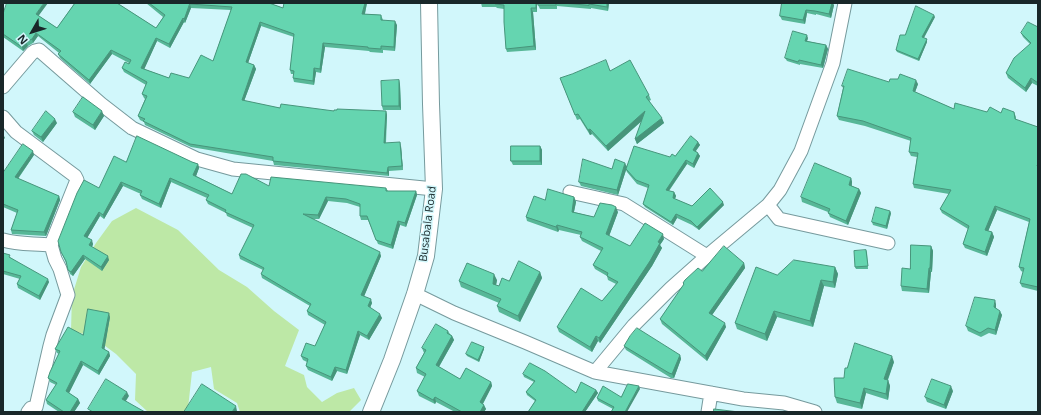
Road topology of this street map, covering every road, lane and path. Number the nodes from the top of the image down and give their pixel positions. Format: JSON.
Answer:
{"nodes":[{"id":1,"x":429,"y":3,"type":"edge"},
{"id":2,"x":845,"y":3,"type":"edge"},
{"id":3,"x":3,"y":87,"type":"edge"},
{"id":4,"x":3,"y":117,"type":"edge"},
{"id":5,"x":434,"y":189,"type":"junction"},
{"id":6,"x":570,"y":192,"type":"dead end"},
{"id":7,"x":768,"y":205,"type":"junction"},
{"id":8,"x":3,"y":240,"type":"edge"},
{"id":9,"x":888,"y":243,"type":"dead end"},
{"id":10,"x":51,"y":245,"type":"junction"},
{"id":11,"x":707,"y":256,"type":"junction"},
{"id":12,"x":415,"y":294,"type":"junction"},
{"id":13,"x":595,"y":372,"type":"junction"},
{"id":14,"x":711,"y":393,"type":"junction"},
{"id":15,"x":783,"y":407,"type":"edge"},
{"id":16,"x":36,"y":410,"type":"edge"},
{"id":17,"x":371,"y":412,"type":"edge"},
{"id":18,"x":708,"y":412,"type":"edge"},
{"id":19,"x":815,"y":412,"type":"edge"}],
"edges":[{"from":1,"to":5,"type":"street","name":"Busabala Road"},
{"from":2,"to":7,"type":"street"},
{"from":3,"to":5,"type":"street"},
{"from":4,"to":10,"type":"street"},
{"from":5,"to":12,"type":"street","name":"Busabala Road"},
{"from":6,"to":11,"type":"street"},
{"from":7,"to":9,"type":"street"},
{"from":7,"to":11,"type":"street"},
{"from":8,"to":10,"type":"street"},
{"from":10,"to":16,"type":"street"},
{"from":11,"to":13,"type":"street"},
{"from":12,"to":13,"type":"street"},
{"from":12,"to":17,"type":"street","name":"Busabala Road"},
{"from":13,"to":14,"type":"street"},
{"from":14,"to":15,"type":"street"},
{"from":14,"to":18,"type":"street"},
{"from":15,"to":19,"type":"street"}]}
